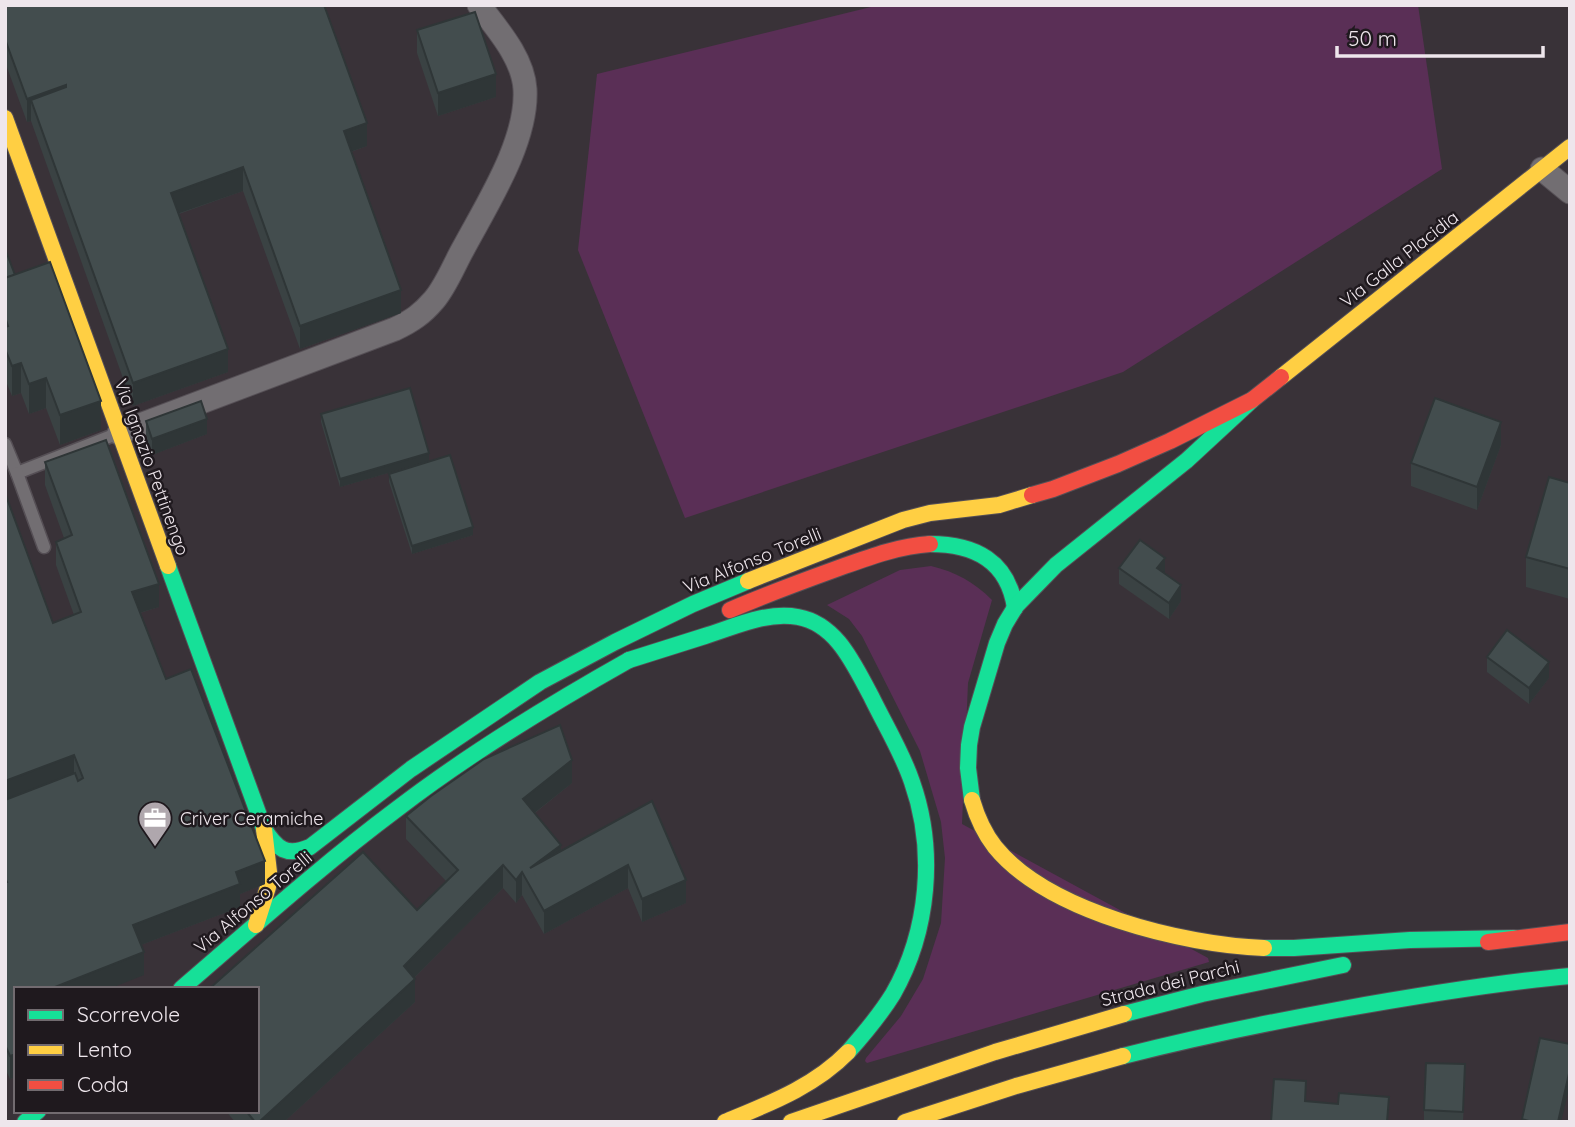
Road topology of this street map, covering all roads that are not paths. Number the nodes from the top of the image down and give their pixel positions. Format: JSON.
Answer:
{"nodes":[{"id":1,"x":479,"y":5,"type":"edge"},
{"id":2,"x":5,"y":118,"type":"edge"},
{"id":3,"x":1570,"y":147,"type":"edge"},
{"id":4,"x":1542,"y":169,"type":"junction"},
{"id":5,"x":1570,"y":192,"type":"edge"},
{"id":6,"x":1252,"y":400,"type":"junction"},
{"id":7,"x":119,"y":433,"type":"junction"},
{"id":8,"x":5,"y":444,"type":"edge"},
{"id":9,"x":17,"y":473,"type":"junction"},
{"id":10,"x":44,"y":547,"type":"dead end"},
{"id":11,"x":1015,"y":608,"type":"junction"},
{"id":12,"x":629,"y":660,"type":"junction"},
{"id":13,"x":264,"y":830,"type":"junction"},
{"id":14,"x":310,"y":847,"type":"joint"},
{"id":15,"x":256,"y":925,"type":"junction"},
{"id":16,"x":1570,"y":932,"type":"edge"},
{"id":17,"x":1514,"y":938,"type":"junction"},
{"id":18,"x":1388,"y":957,"type":"dead end"},
{"id":19,"x":1362,"y":961,"type":"dead end"},
{"id":20,"x":1570,"y":975,"type":"edge"},
{"id":21,"x":183,"y":987,"type":"edge"},
{"id":22,"x":981,"y":1097,"type":"junction"},
{"id":23,"x":725,"y":1122,"type":"edge"},
{"id":24,"x":791,"y":1122,"type":"edge"},
{"id":25,"x":905,"y":1122,"type":"edge"},
{"id":26,"x":946,"y":1122,"type":"edge"}],
"edges":[{"from":1,"to":7,"type":"street"},
{"from":2,"to":7,"type":"main road","name":"Via Ignazio Pettinengo"},
{"from":3,"to":4,"type":"main road","name":"Via Galla Placidia"},
{"from":4,"to":5,"type":"street"},
{"from":4,"to":6,"type":"main road","name":"Via Galla Placidia"},
{"from":6,"to":11,"type":"main road"},
{"from":6,"to":14,"type":"main road","name":"Via Alfonso Torelli"},
{"from":7,"to":9,"type":"lane"},
{"from":7,"to":13,"type":"main road","name":"Via Ignazio Pettinengo"},
{"from":8,"to":9,"type":"lane"},
{"from":9,"to":10,"type":"lane"},
{"from":11,"to":12,"type":"main road"},
{"from":11,"to":17,"type":"main road"},
{"from":12,"to":15,"type":"main road","name":"Via Alfonso Torelli"},
{"from":12,"to":23,"type":"main road"},
{"from":13,"to":14,"type":"main road","name":"Via Ignazio Pettinengo"},
{"from":13,"to":15,"type":"main road","name":"Via Ignazio Pettinengo"},
{"from":15,"to":21,"type":"main road","name":"Via Alfonso Torelli"},
{"from":16,"to":17,"type":"main road"},
{"from":17,"to":18,"type":"main road"},
{"from":19,"to":24,"type":"main road","name":"Strada dei Parchi"},
{"from":20,"to":22,"type":"main road"},
{"from":22,"to":25,"type":"main road"},
{"from":22,"to":26,"type":"main road"}]}
